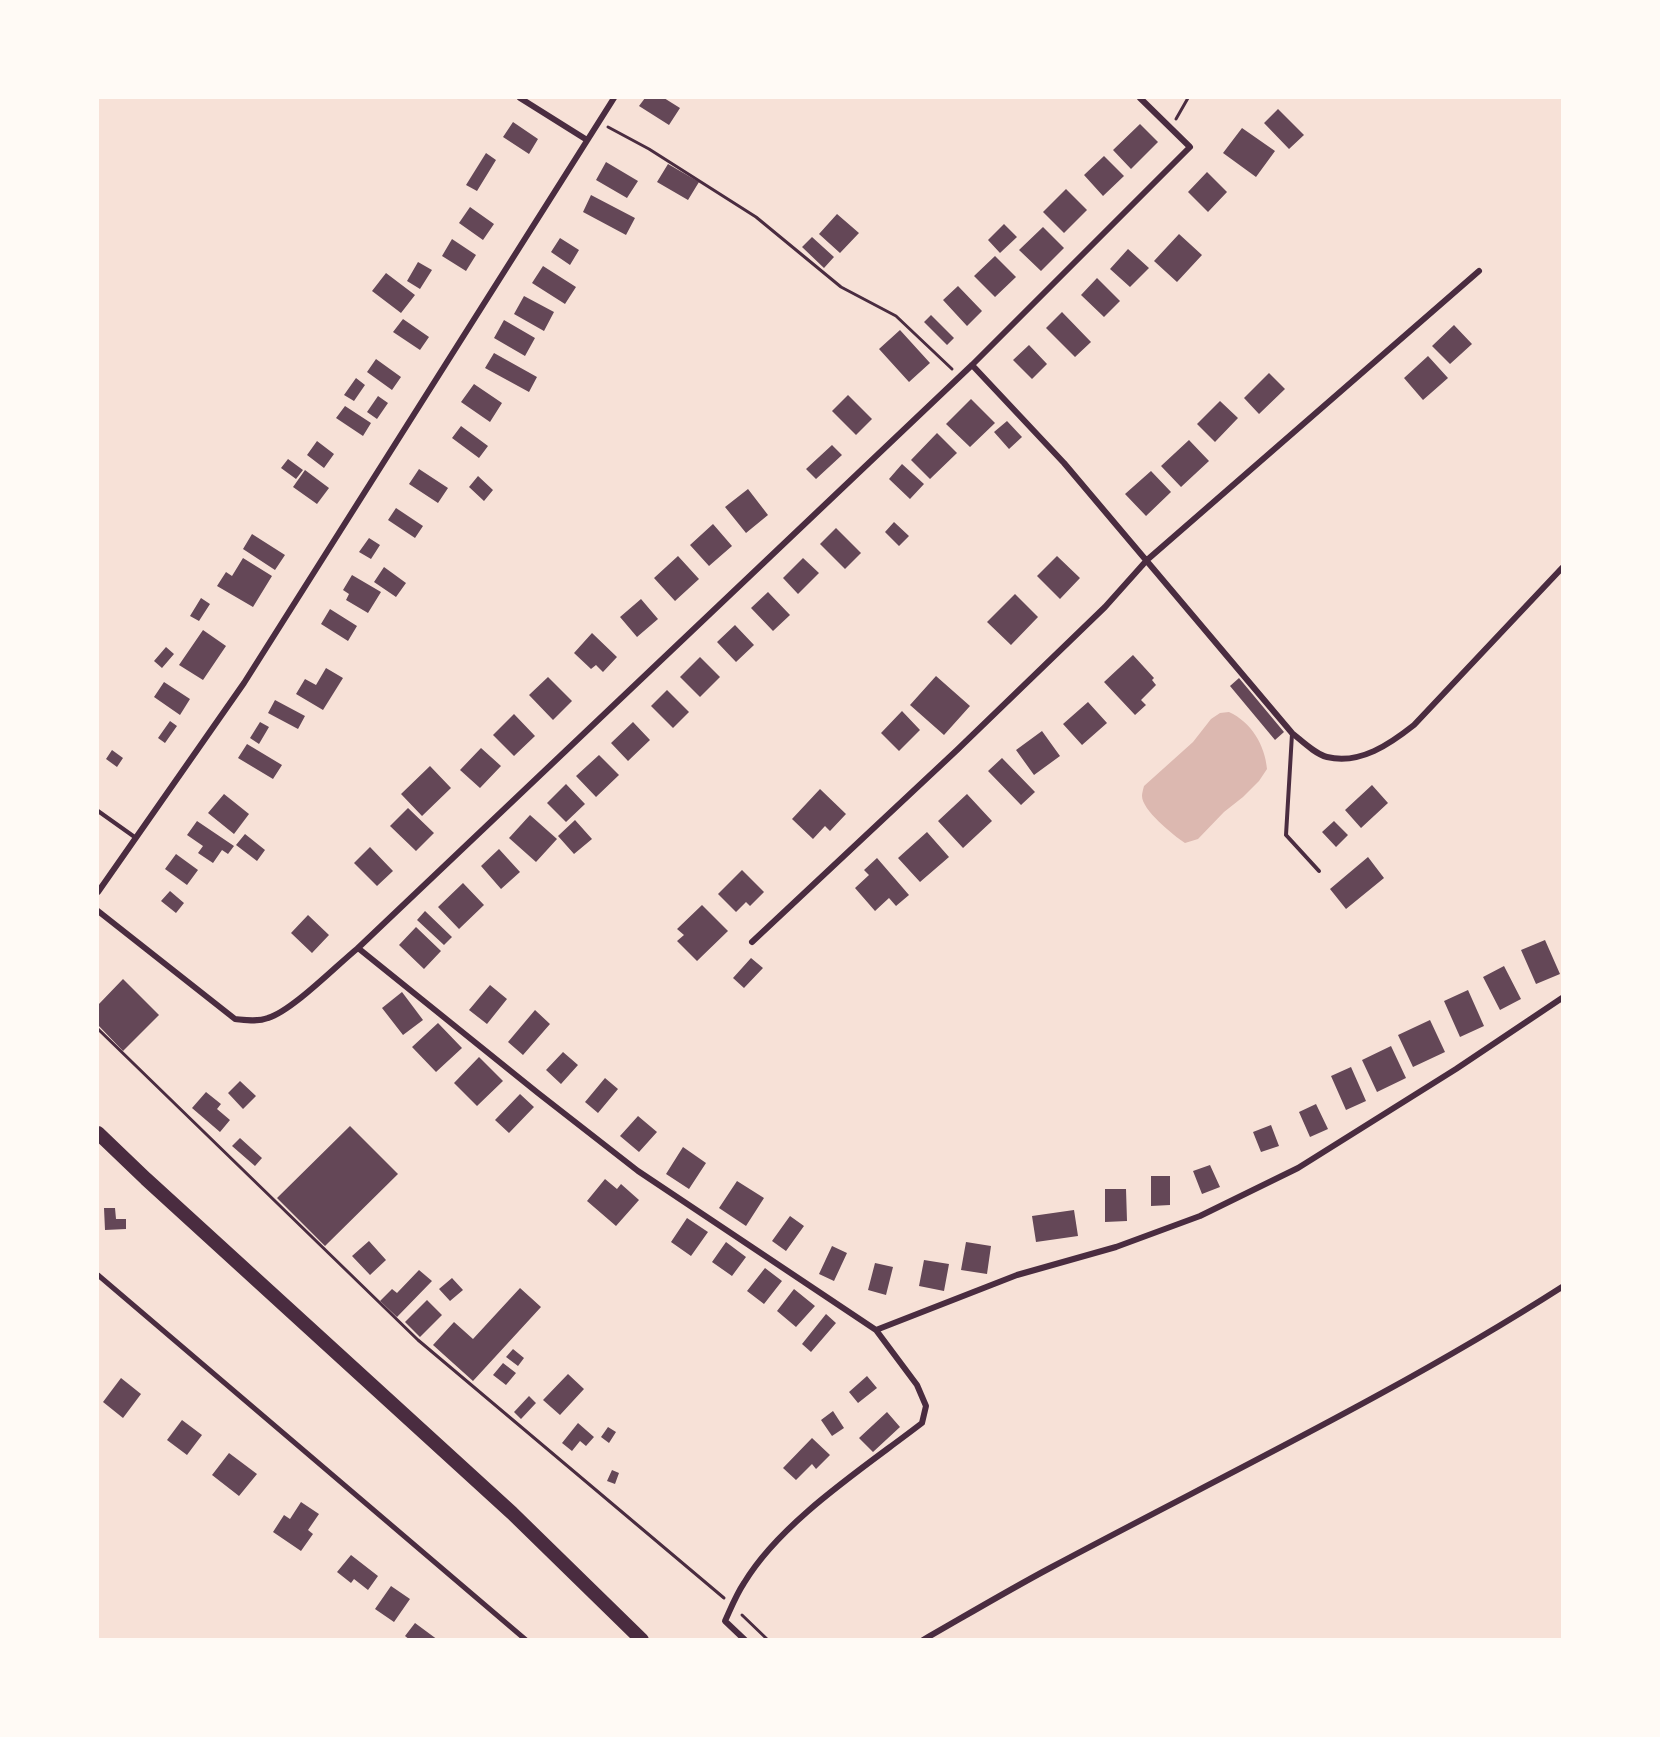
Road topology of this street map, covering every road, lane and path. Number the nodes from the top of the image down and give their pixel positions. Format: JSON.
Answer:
{"nodes":[{"id":1,"x":520,"y":98,"type":"edge"},
{"id":2,"x":614,"y":98,"type":"edge"},
{"id":3,"x":1140,"y":98,"type":"edge"},
{"id":4,"x":1188,"y":98,"type":"edge"},
{"id":5,"x":599,"y":121,"type":"junction"},
{"id":6,"x":1171,"y":128,"type":"junction"},
{"id":7,"x":587,"y":140,"type":"junction"},
{"id":8,"x":1479,"y":271,"type":"dead end"},
{"id":9,"x":972,"y":365,"type":"junction"},
{"id":10,"x":959,"y":376,"type":"junction"},
{"id":11,"x":1147,"y":560,"type":"junction"},
{"id":12,"x":1563,"y":568,"type":"edge"},
{"id":13,"x":1292,"y":733,"type":"junction"},
{"id":14,"x":98,"y":811,"type":"edge"},
{"id":15,"x":136,"y":838,"type":"junction"},
{"id":16,"x":1319,"y":872,"type":"dead end"},
{"id":17,"x":98,"y":892,"type":"edge"},
{"id":18,"x":98,"y":911,"type":"edge"},
{"id":19,"x":752,"y":942,"type":"dead end"},
{"id":20,"x":358,"y":948,"type":"junction"},
{"id":21,"x":1563,"y":998,"type":"edge"},
{"id":22,"x":98,"y":1029,"type":"edge"},
{"id":23,"x":98,"y":1133,"type":"edge"},
{"id":24,"x":98,"y":1275,"type":"edge"},
{"id":25,"x":1563,"y":1287,"type":"edge"},
{"id":26,"x":876,"y":1330,"type":"junction"},
{"id":27,"x":732,"y":1606,"type":"junction"},
{"id":28,"x":526,"y":1640,"type":"edge"},
{"id":29,"x":642,"y":1640,"type":"edge"},
{"id":30,"x":745,"y":1640,"type":"edge"},
{"id":31,"x":768,"y":1640,"type":"edge"},
{"id":32,"x":923,"y":1640,"type":"edge"}],
"edges":[{"from":1,"to":7,"type":"street"},
{"from":2,"to":5,"type":"street"},
{"from":3,"to":6,"type":"street"},
{"from":4,"to":6,"type":"path"},
{"from":5,"to":7,"type":"street"},
{"from":5,"to":10,"type":"path"},
{"from":6,"to":9,"type":"street"},
{"from":7,"to":15,"type":"street"},
{"from":8,"to":11,"type":"street"},
{"from":9,"to":10,"type":"street"},
{"from":9,"to":11,"type":"street"},
{"from":10,"to":20,"type":"street"},
{"from":11,"to":13,"type":"street"},
{"from":11,"to":19,"type":"street"},
{"from":12,"to":13,"type":"street"},
{"from":13,"to":16,"type":"lane"},
{"from":14,"to":15,"type":"lane"},
{"from":15,"to":17,"type":"street"},
{"from":18,"to":20,"type":"street"},
{"from":20,"to":26,"type":"street"},
{"from":21,"to":26,"type":"street"},
{"from":22,"to":27,"type":"path"},
{"from":23,"to":29,"type":"highway"},
{"from":24,"to":28,"type":"street"},
{"from":25,"to":32,"type":"street"},
{"from":26,"to":27,"type":"street"},
{"from":27,"to":30,"type":"street"},
{"from":27,"to":31,"type":"path"}]}
